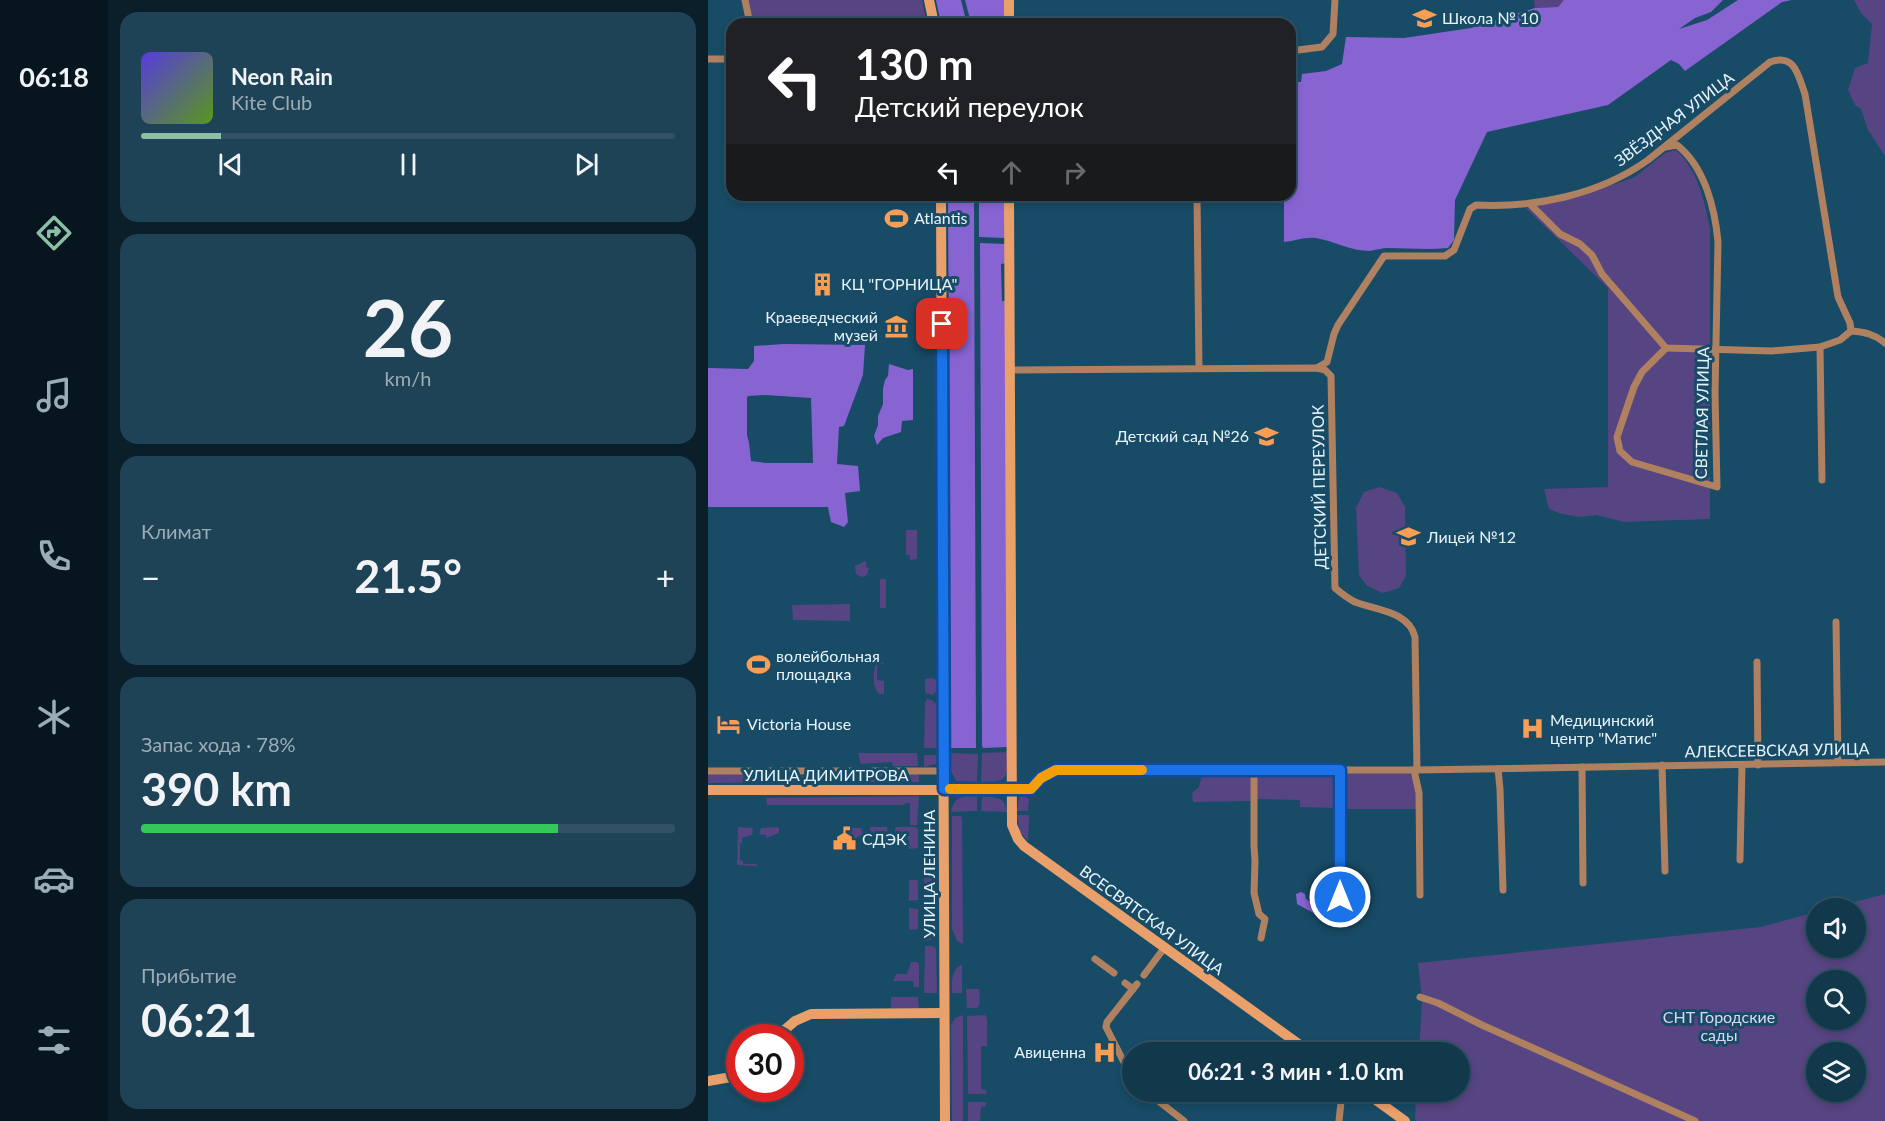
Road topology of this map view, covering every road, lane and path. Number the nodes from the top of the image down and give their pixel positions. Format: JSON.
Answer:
{"nodes":[{"id":1,"x":745,"y":0,"type":"edge"},
{"id":2,"x":929,"y":0,"type":"edge"},
{"id":3,"x":1009,"y":0,"type":"edge"},
{"id":4,"x":1335,"y":0,"type":"edge"},
{"id":5,"x":749,"y":18,"type":"edge"},
{"id":6,"x":933,"y":18,"type":"edge"},
{"id":7,"x":1009,"y":18,"type":"edge"},
{"id":8,"x":1296,"y":50,"type":"edge"},
{"id":9,"x":708,"y":59,"type":"edge"},
{"id":10,"x":726,"y":59,"type":"edge"},
{"id":11,"x":1664,"y":147,"type":"junction"},
{"id":12,"x":941,"y":201,"type":"edge"},
{"id":13,"x":1009,"y":201,"type":"edge"},
{"id":14,"x":1197,"y":201,"type":"edge"},
{"id":15,"x":1530,"y":204,"type":"junction"},
{"id":16,"x":1851,"y":332,"type":"junction"},
{"id":17,"x":1885,"y":344,"type":"edge"},
{"id":18,"x":1820,"y":347,"type":"junction"},
{"id":19,"x":1666,"y":348,"type":"junction"},
{"id":20,"x":1716,"y":349,"type":"junction"},
{"id":21,"x":1199,"y":368,"type":"junction"},
{"id":22,"x":1317,"y":368,"type":"junction"},
{"id":23,"x":1010,"y":370,"type":"junction"},
{"id":24,"x":1822,"y":480,"type":"dead end"},
{"id":25,"x":1836,"y":622,"type":"dead end"},
{"id":26,"x":1757,"y":662,"type":"dead end"},
{"id":27,"x":1838,"y":762,"type":"junction"},
{"id":28,"x":1885,"y":762,"type":"edge"},
{"id":29,"x":1662,"y":765,"type":"junction"},
{"id":30,"x":1742,"y":765,"type":"junction"},
{"id":31,"x":1758,"y":765,"type":"junction"},
{"id":32,"x":1582,"y":766,"type":"junction"},
{"id":33,"x":1498,"y":769,"type":"junction"},
{"id":34,"x":1254,"y":770,"type":"junction"},
{"id":35,"x":1340,"y":770,"type":"junction"},
{"id":36,"x":1416,"y":770,"type":"junction"},
{"id":37,"x":708,"y":771,"type":"edge"},
{"id":38,"x":944,"y":771,"type":"junction"},
{"id":39,"x":944,"y":789,"type":"junction"},
{"id":40,"x":708,"y":790,"type":"edge"},
{"id":41,"x":1012,"y":790,"type":"junction"},
{"id":42,"x":1740,"y":860,"type":"dead end"},
{"id":43,"x":1665,"y":871,"type":"dead end"},
{"id":44,"x":1583,"y":883,"type":"dead end"},
{"id":45,"x":1503,"y":890,"type":"dead end"},
{"id":46,"x":1420,"y":895,"type":"dead end"},
{"id":47,"x":1340,"y":897,"type":"dead end"},
{"id":48,"x":1260,"y":938,"type":"dead end"},
{"id":49,"x":1166,"y":947,"type":"junction"},
{"id":50,"x":1095,"y":959,"type":"dead end"},
{"id":51,"x":1114,"y":974,"type":"dead end"},
{"id":52,"x":1144,"y":975,"type":"dead end"},
{"id":53,"x":1125,"y":983,"type":"dead end"},
{"id":54,"x":1420,"y":997,"type":"dead end"},
{"id":55,"x":944,"y":1013,"type":"junction"},
{"id":56,"x":791,"y":1024,"type":"edge"},
{"id":57,"x":1296,"y":1042,"type":"edge"},
{"id":58,"x":1122,"y":1058,"type":"edge"},
{"id":59,"x":726,"y":1078,"type":"edge"},
{"id":60,"x":708,"y":1081,"type":"edge"},
{"id":61,"x":1160,"y":1102,"type":"edge"},
{"id":62,"x":1341,"y":1102,"type":"edge"},
{"id":63,"x":1379,"y":1102,"type":"edge"},
{"id":64,"x":945,"y":1121,"type":"edge"},
{"id":65,"x":1184,"y":1121,"type":"edge"},
{"id":66,"x":1340,"y":1121,"type":"edge"},
{"id":67,"x":1405,"y":1121,"type":"edge"},
{"id":68,"x":1695,"y":1121,"type":"edge"}],
"edges":[{"from":1,"to":5,"type":"street"},
{"from":2,"to":6,"type":"street"},
{"from":3,"to":7,"type":"street"},
{"from":4,"to":8,"type":"street"},
{"from":9,"to":10,"type":"street"},
{"from":11,"to":15,"type":"street","name":"ЗВЁЗДНАЯ УЛИЦА"},
{"from":11,"to":16,"type":"street","name":"ЗВЁЗДНАЯ УЛИЦА"},
{"from":11,"to":20,"type":"street","name":"СВЕТЛАЯ УЛИЦА"},
{"from":12,"to":38,"type":"street","name":"УЛИЦА ЛЕНИНА"},
{"from":13,"to":23,"type":"street","name":"ВСЕСВЯТСКАЯ УЛИЦА"},
{"from":14,"to":21,"type":"street"},
{"from":15,"to":19,"type":"street"},
{"from":15,"to":22,"type":"street","name":"ЗВЁЗДНАЯ УЛИЦА"},
{"from":16,"to":17,"type":"street"},
{"from":16,"to":18,"type":"street"},
{"from":18,"to":20,"type":"street"},
{"from":18,"to":24,"type":"street"},
{"from":19,"to":20,"type":"street"},
{"from":19,"to":20,"type":"street","name":"СВЕТЛАЯ УЛИЦА"},
{"from":21,"to":22,"type":"street"},
{"from":21,"to":23,"type":"street"},
{"from":22,"to":36,"type":"street","name":"ДЕТСКИЙ ПЕРЕУЛОК"},
{"from":23,"to":41,"type":"street","name":"ВСЕСВЯТСКАЯ УЛИЦА"},
{"from":25,"to":27,"type":"street"},
{"from":26,"to":31,"type":"street"},
{"from":27,"to":28,"type":"street","name":"АЛЕКСЕЕВСКАЯ УЛИЦА"},
{"from":27,"to":31,"type":"street","name":"АЛЕКСЕЕВСКАЯ УЛИЦА"},
{"from":29,"to":30,"type":"street","name":"АЛЕКСЕЕВСКАЯ УЛИЦА"},
{"from":29,"to":32,"type":"street","name":"АЛЕКСЕЕВСКАЯ УЛИЦА"},
{"from":29,"to":43,"type":"street"},
{"from":30,"to":31,"type":"street","name":"АЛЕКСЕЕВСКАЯ УЛИЦА"},
{"from":30,"to":42,"type":"street"},
{"from":32,"to":33,"type":"street","name":"АЛЕКСЕЕВСКАЯ УЛИЦА"},
{"from":32,"to":44,"type":"street"},
{"from":33,"to":36,"type":"street","name":"АЛЕКСЕЕВСКАЯ УЛИЦА"},
{"from":33,"to":45,"type":"street"},
{"from":34,"to":35,"type":"street"},
{"from":34,"to":41,"type":"street"},
{"from":34,"to":48,"type":"street"},
{"from":35,"to":36,"type":"street"},
{"from":35,"to":47,"type":"street"},
{"from":36,"to":46,"type":"street"},
{"from":37,"to":38,"type":"street"},
{"from":38,"to":39,"type":"street","name":"УЛИЦА ЛЕНИНА"},
{"from":39,"to":40,"type":"street","name":"УЛИЦА ДИМИТРОВА"},
{"from":39,"to":41,"type":"street","name":"УЛИЦА ДИМИТРОВА"},
{"from":39,"to":55,"type":"street","name":"УЛИЦА ЛЕНИНА"},
{"from":41,"to":49,"type":"street","name":"ВСЕСВЯТСКАЯ УЛИЦА"},
{"from":49,"to":52,"type":"street"},
{"from":49,"to":57,"type":"street","name":"ВСЕСВЯТСКАЯ УЛИЦА"},
{"from":50,"to":51,"type":"street"},
{"from":53,"to":58,"type":"street"},
{"from":54,"to":68,"type":"street"},
{"from":55,"to":56,"type":"street"},
{"from":55,"to":64,"type":"street","name":"УЛИЦА ЛЕНИНА"},
{"from":59,"to":60,"type":"street"},
{"from":61,"to":65,"type":"street"},
{"from":62,"to":66,"type":"street"},
{"from":63,"to":67,"type":"street"}]}
